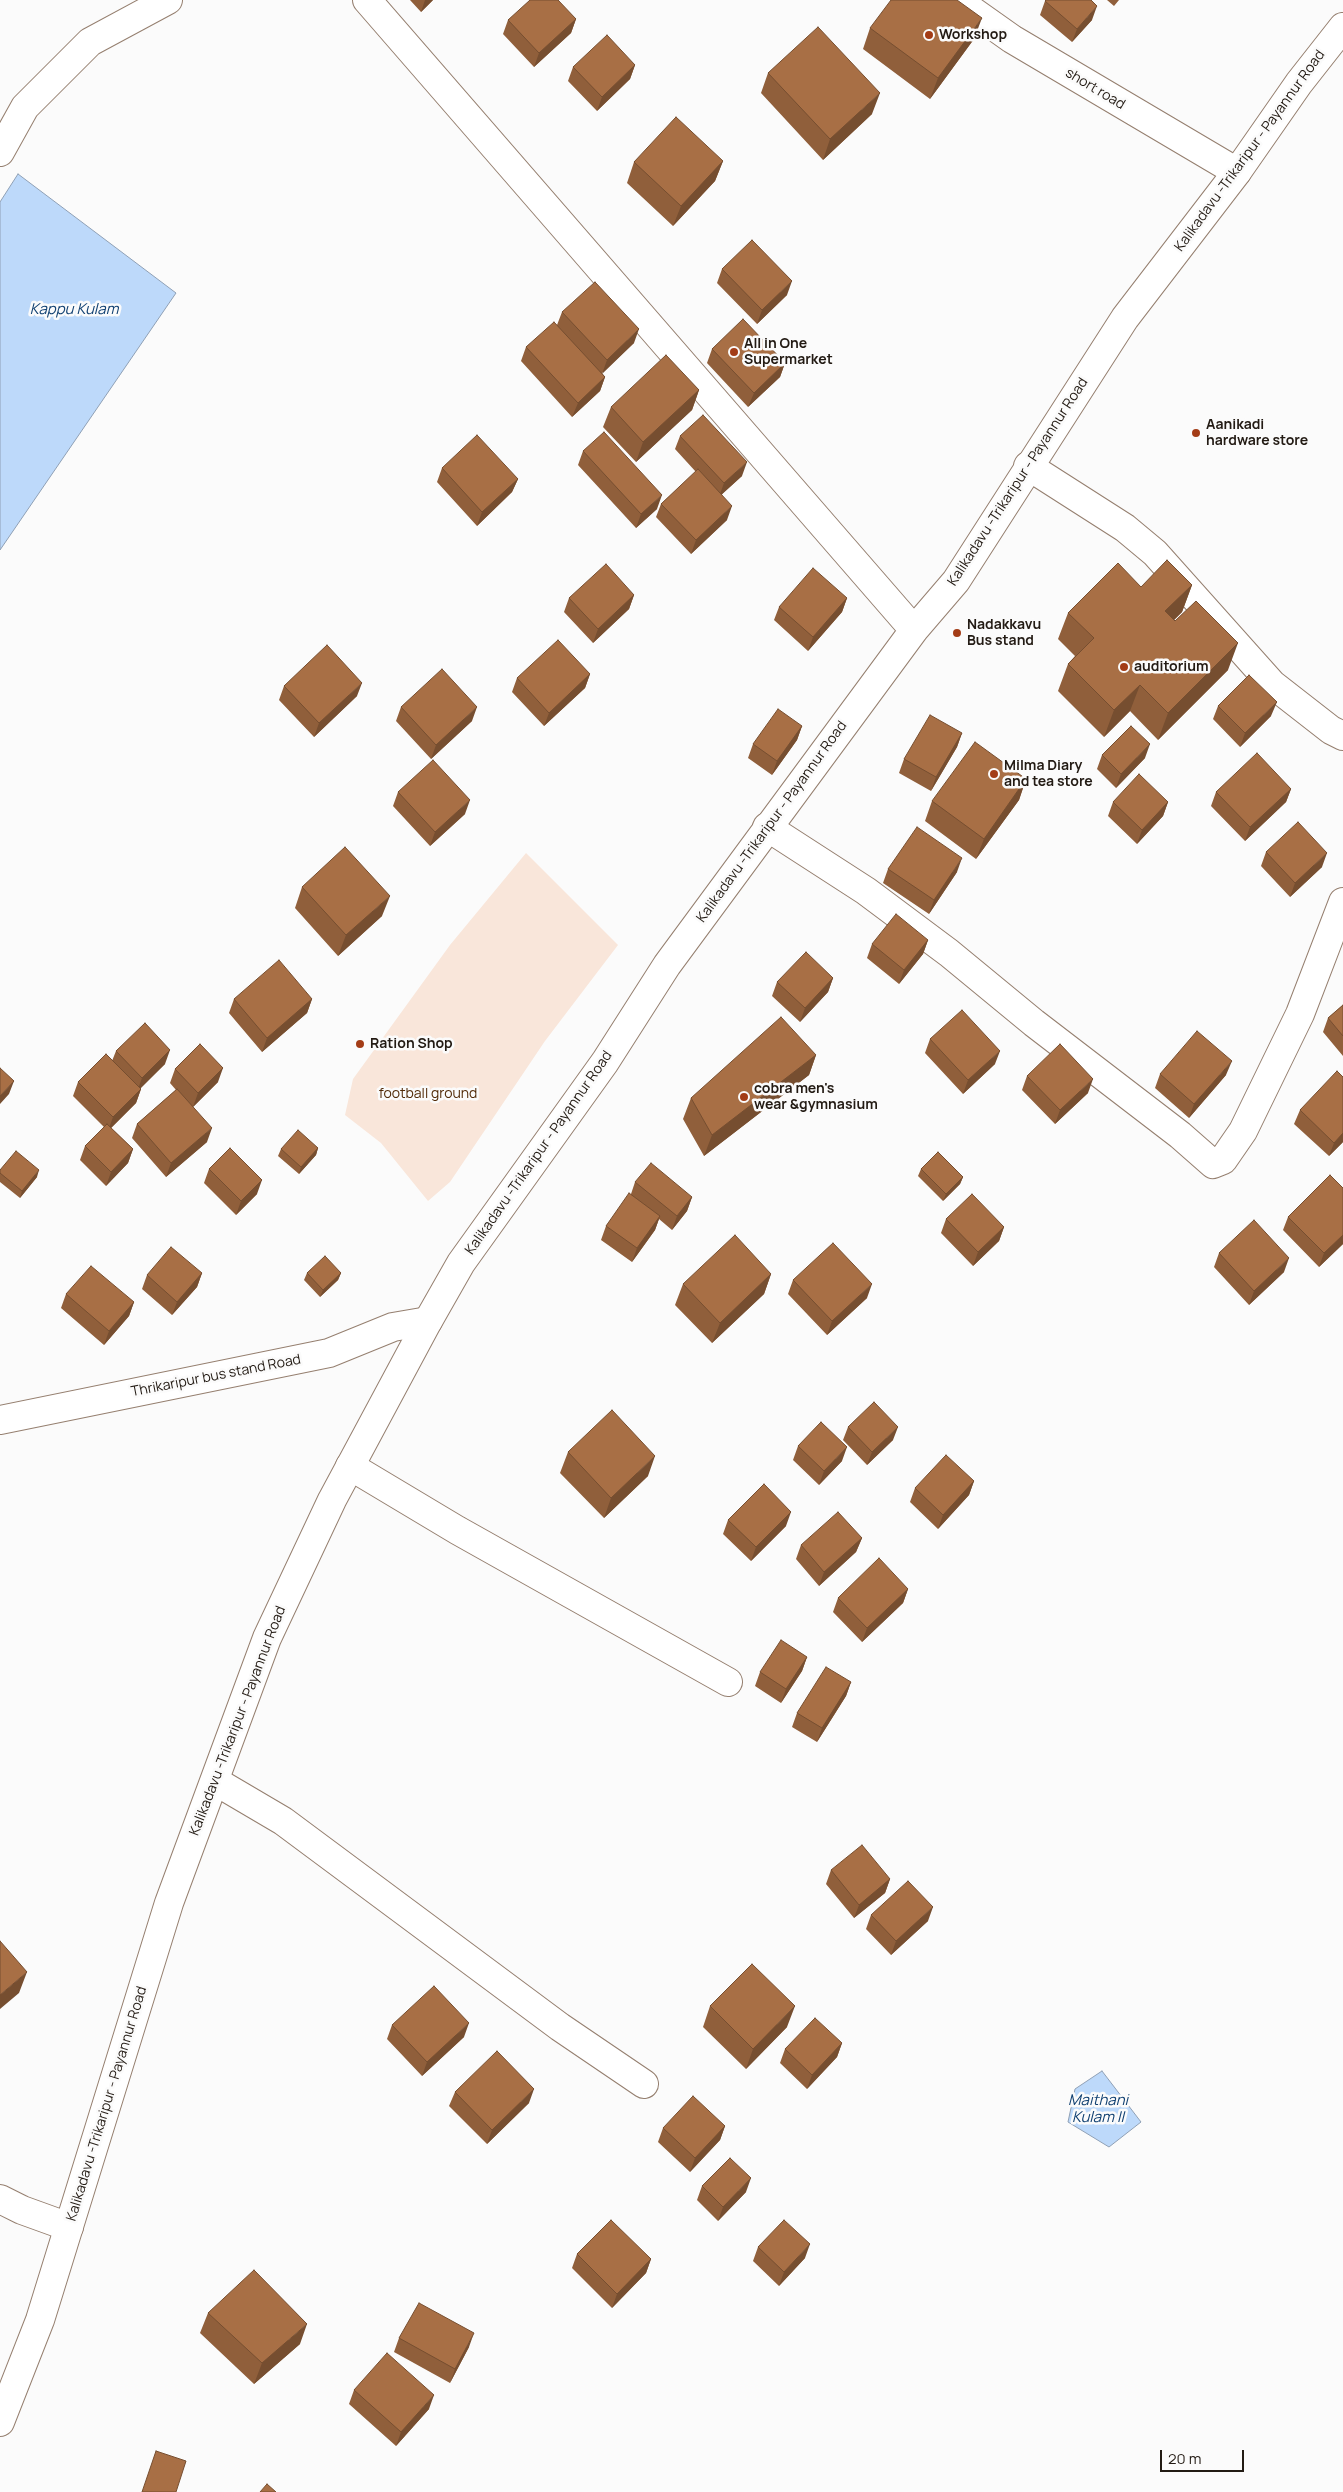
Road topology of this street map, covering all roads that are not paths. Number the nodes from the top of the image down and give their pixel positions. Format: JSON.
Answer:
{"nodes":[{"id":1,"x":168,"y":0,"type":"edge"},
{"id":2,"x":367,"y":0,"type":"edge"},
{"id":3,"x":957,"y":0,"type":"edge"},
{"id":4,"x":1343,"y":26,"type":"edge"},
{"id":5,"x":0,"y":152,"type":"edge"},
{"id":6,"x":1237,"y":172,"type":"junction"},
{"id":7,"x":1028,"y":466,"type":"junction"},
{"id":8,"x":914,"y":630,"type":"junction"},
{"id":9,"x":1343,"y":736,"type":"edge"},
{"id":10,"x":767,"y":828,"type":"junction"},
{"id":11,"x":1343,"y":902,"type":"edge"},
{"id":12,"x":428,"y":1321,"type":"junction"},
{"id":13,"x":0,"y":1420,"type":"edge"},
{"id":14,"x":350,"y":1466,"type":"junction"},
{"id":15,"x":728,"y":1682,"type":"dead end"},
{"id":16,"x":215,"y":1781,"type":"junction"},
{"id":17,"x":644,"y":2084,"type":"dead end"},
{"id":18,"x":0,"y":2199,"type":"edge"},
{"id":19,"x":69,"y":2227,"type":"junction"},
{"id":20,"x":0,"y":2422,"type":"edge"}],
"edges":[{"from":1,"to":5,"type":"main road"},
{"from":2,"to":8,"type":"main road"},
{"from":3,"to":6,"type":"main road","name":"short road"},
{"from":4,"to":6,"type":"main road","name":"Kalikadavu -Trikaripur - Payannur Road"},
{"from":6,"to":7,"type":"main road","name":"Kalikadavu -Trikaripur - Payannur Road"},
{"from":7,"to":8,"type":"main road","name":"Kalikadavu -Trikaripur - Payannur Road"},
{"from":7,"to":9,"type":"main road"},
{"from":8,"to":10,"type":"main road","name":"Kalikadavu -Trikaripur - Payannur Road"},
{"from":10,"to":11,"type":"main road"},
{"from":10,"to":12,"type":"main road","name":"Kalikadavu -Trikaripur - Payannur Road"},
{"from":12,"to":13,"type":"main road","name":"Thrikaripur bus stand Road"},
{"from":12,"to":14,"type":"main road","name":"Kalikadavu -Trikaripur - Payannur Road"},
{"from":14,"to":15,"type":"main road"},
{"from":14,"to":16,"type":"main road","name":"Kalikadavu -Trikaripur - Payannur Road"},
{"from":16,"to":17,"type":"main road"},
{"from":16,"to":19,"type":"main road","name":"Kalikadavu -Trikaripur - Payannur Road"},
{"from":18,"to":19,"type":"main road"},
{"from":19,"to":20,"type":"main road","name":"Kalikadavu -Trikaripur - Payannur Road"}]}
